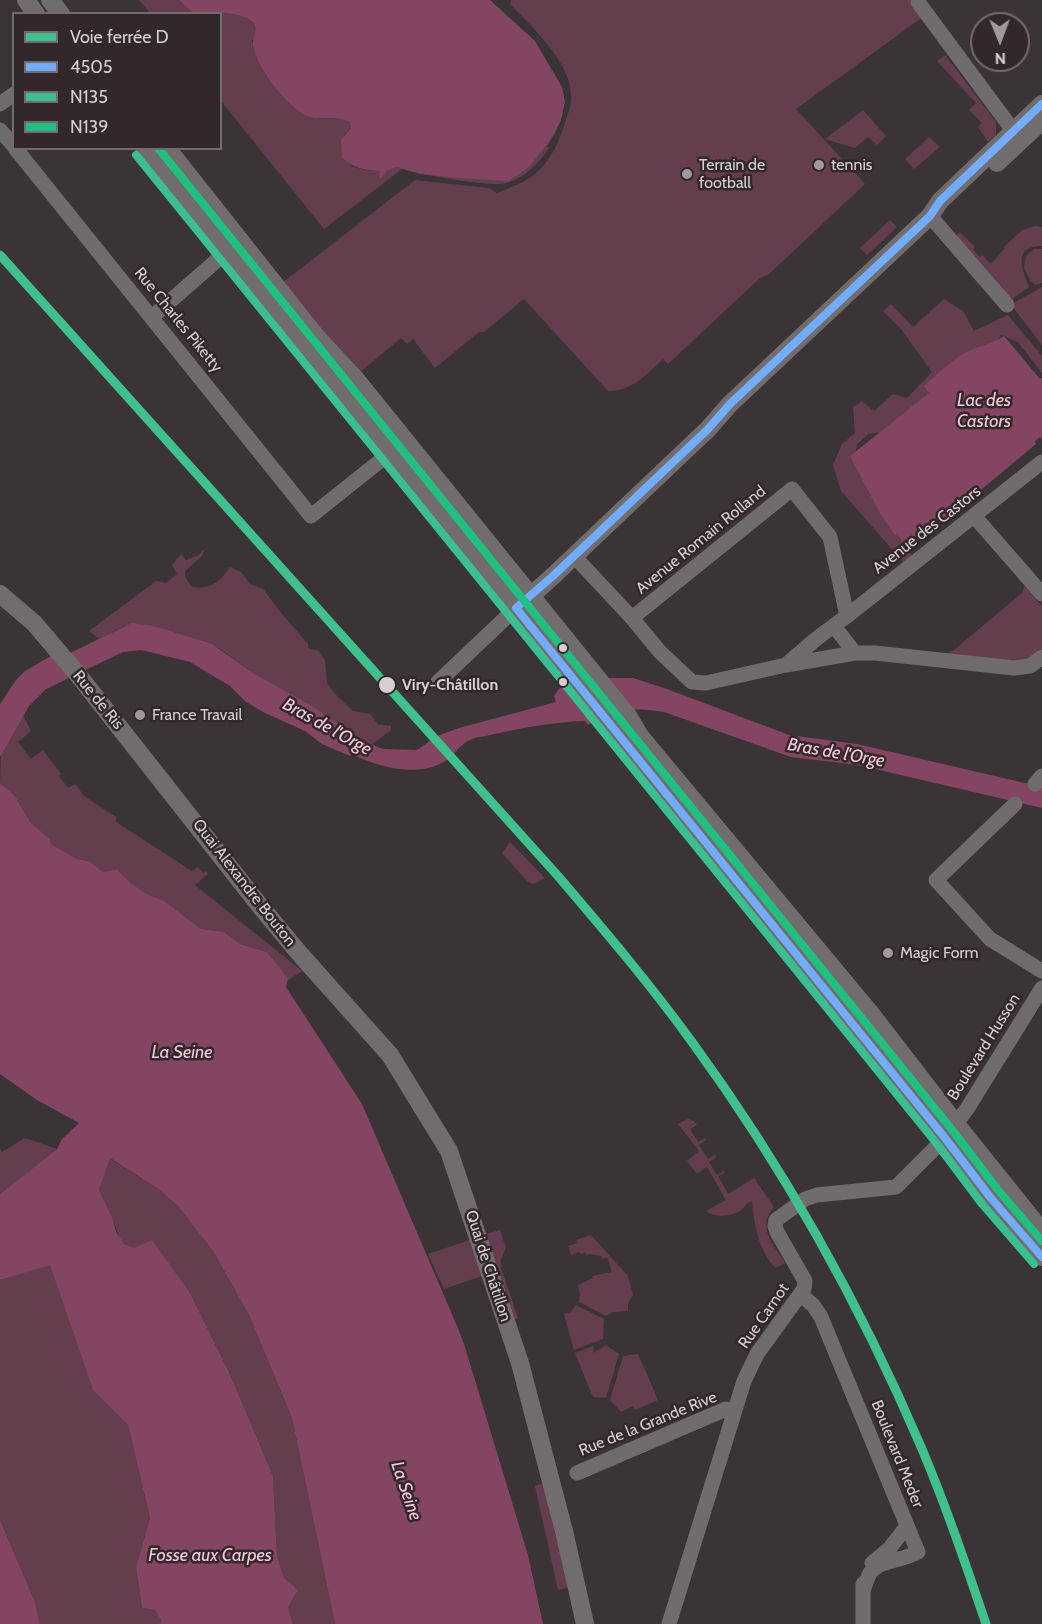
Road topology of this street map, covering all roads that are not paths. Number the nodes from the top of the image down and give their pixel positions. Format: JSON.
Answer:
{"nodes":[{"id":1,"x":50,"y":0,"type":"edge"},
{"id":2,"x":918,"y":2,"type":"dead end"},
{"id":3,"x":59,"y":12,"type":"edge"},
{"id":4,"x":1042,"y":104,"type":"edge"},
{"id":5,"x":1042,"y":121,"type":"edge"},
{"id":6,"x":0,"y":129,"type":"edge"},
{"id":7,"x":1019,"y":135,"type":"junction"},
{"id":8,"x":12,"y":144,"type":"edge"},
{"id":9,"x":16,"y":150,"type":"edge"},
{"id":10,"x":146,"y":150,"type":"edge"},
{"id":11,"x":169,"y":150,"type":"edge"},
{"id":12,"x":930,"y":216,"type":"junction"},
{"id":13,"x":247,"y":251,"type":"junction"},
{"id":14,"x":228,"y":253,"type":"junction"},
{"id":15,"x":1006,"y":305,"type":"dead end"},
{"id":16,"x":152,"y":317,"type":"junction"},
{"id":17,"x":390,"y":453,"type":"junction"},
{"id":18,"x":1042,"y":462,"type":"edge"},
{"id":19,"x":974,"y":516,"type":"junction"},
{"id":20,"x":574,"y":556,"type":"junction"},
{"id":21,"x":1041,"y":590,"type":"edge"},
{"id":22,"x":0,"y":594,"type":"edge"},
{"id":23,"x":532,"y":596,"type":"junction"},
{"id":24,"x":516,"y":608,"type":"junction"},
{"id":25,"x":847,"y":616,"type":"junction"},
{"id":26,"x":632,"y":618,"type":"junction"},
{"id":27,"x":834,"y":626,"type":"junction"},
{"id":28,"x":855,"y":653,"type":"junction"},
{"id":29,"x":1042,"y":657,"type":"edge"},
{"id":30,"x":786,"y":664,"type":"junction"},
{"id":31,"x":438,"y":682,"type":"dead end"},
{"id":32,"x":1015,"y":804,"type":"dead end"},
{"id":33,"x":189,"y":814,"type":"joint"},
{"id":34,"x":299,"y":953,"type":"joint"},
{"id":35,"x":1042,"y":971,"type":"edge"},
{"id":36,"x":1042,"y":988,"type":"edge"},
{"id":37,"x":950,"y":1131,"type":"junction"},
{"id":38,"x":1042,"y":1231,"type":"edge"},
{"id":39,"x":1042,"y":1257,"type":"edge"},
{"id":40,"x":801,"y":1294,"type":"junction"},
{"id":41,"x":734,"y":1411,"type":"junction"},
{"id":42,"x":577,"y":1473,"type":"dead end"},
{"id":43,"x":907,"y":1526,"type":"junction"},
{"id":44,"x":863,"y":1591,"type":"junction"},
{"id":45,"x":585,"y":1624,"type":"edge"},
{"id":46,"x":669,"y":1624,"type":"edge"},
{"id":47,"x":863,"y":1624,"type":"edge"}],
"edges":[{"from":1,"to":3,"type":"main road"},
{"from":2,"to":7,"type":"street"},
{"from":4,"to":7,"type":"main road"},
{"from":5,"to":7,"type":"main road"},
{"from":6,"to":8,"type":"street","name":"Rue Charles Piketty"},
{"from":7,"to":12,"type":"main road"},
{"from":9,"to":16,"type":"street","name":"Rue Charles Piketty"},
{"from":10,"to":14,"type":"main road"},
{"from":11,"to":13,"type":"main road"},
{"from":12,"to":15,"type":"street"},
{"from":12,"to":20,"type":"main road"},
{"from":13,"to":14,"type":"street"},
{"from":13,"to":23,"type":"main road"},
{"from":14,"to":16,"type":"street"},
{"from":14,"to":17,"type":"main road"},
{"from":16,"to":17,"type":"street","name":"Rue Charles Piketty"},
{"from":17,"to":24,"type":"main road"},
{"from":18,"to":19,"type":"street","name":"Avenue des Castors"},
{"from":19,"to":21,"type":"street"},
{"from":19,"to":25,"type":"street","name":"Avenue des Castors"},
{"from":20,"to":23,"type":"main road"},
{"from":20,"to":26,"type":"street"},
{"from":22,"to":33,"type":"main road","name":"Rue de Ris"},
{"from":23,"to":24,"type":"main road"},
{"from":23,"to":37,"type":"main road"},
{"from":24,"to":31,"type":"street"},
{"from":24,"to":37,"type":"main road"},
{"from":25,"to":26,"type":"street","name":"Avenue Romain Rolland"},
{"from":25,"to":27,"type":"street","name":"Avenue des Castors"},
{"from":26,"to":30,"type":"street"},
{"from":27,"to":28,"type":"street"},
{"from":27,"to":30,"type":"street","name":"Avenue des Castors"},
{"from":28,"to":29,"type":"street"},
{"from":28,"to":30,"type":"street"},
{"from":32,"to":35,"type":"street"},
{"from":33,"to":34,"type":"main road","name":"Quai Alexandre Bouton"},
{"from":34,"to":45,"type":"main road","name":"Quai de Châtillon"},
{"from":36,"to":37,"type":"street","name":"Boulevard Husson"},
{"from":37,"to":38,"type":"main road"},
{"from":37,"to":39,"type":"main road"},
{"from":37,"to":40,"type":"street","name":"Rue Carnot"},
{"from":40,"to":41,"type":"street","name":"Rue Carnot"},
{"from":40,"to":43,"type":"street","name":"Boulevard Meder"},
{"from":41,"to":42,"type":"street","name":"Rue de la Grande Rive"},
{"from":41,"to":46,"type":"street","name":"Rue Carnot"},
{"from":43,"to":44,"type":"street","name":"Boulevard Meder"},
{"from":43,"to":44,"type":"street"},
{"from":44,"to":47,"type":"street","name":"Boulevard Meder"}]}
